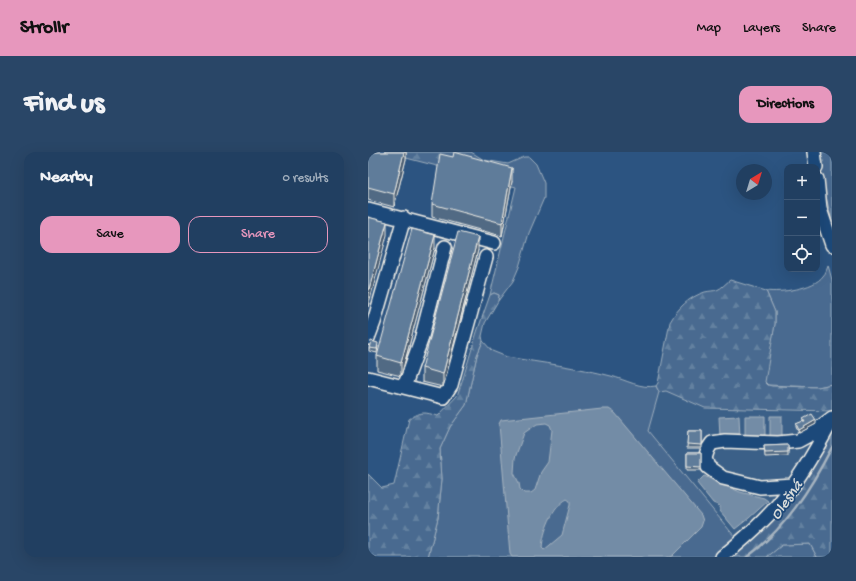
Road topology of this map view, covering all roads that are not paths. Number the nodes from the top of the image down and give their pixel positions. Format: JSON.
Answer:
{"nodes":[{"id":1,"x":814,"y":152,"type":"edge"},
{"id":2,"x":816,"y":164,"type":"edge"},
{"id":3,"x":819,"y":200,"type":"edge"},
{"id":4,"x":368,"y":210,"type":"edge"},
{"id":5,"x":404,"y":218,"type":"junction"},
{"id":6,"x":494,"y":243,"type":"dead end"},
{"id":7,"x":832,"y":245,"type":"edge"},
{"id":8,"x":446,"y":248,"type":"dead end"},
{"id":9,"x":486,"y":257,"type":"dead end"},
{"id":10,"x":368,"y":338,"type":"edge"},
{"id":11,"x":368,"y":378,"type":"edge"},
{"id":12,"x":404,"y":387,"type":"junction"},
{"id":13,"x":832,"y":419,"type":"edge"},
{"id":14,"x":794,"y":485,"type":"junction"},
{"id":15,"x":722,"y":557,"type":"edge"}],
"edges":[{"from":1,"to":2,"type":"street"},
{"from":3,"to":7,"type":"street"},
{"from":4,"to":5,"type":"street"},
{"from":5,"to":6,"type":"street"},
{"from":5,"to":10,"type":"street"},
{"from":8,"to":12,"type":"street"},
{"from":9,"to":12,"type":"street"},
{"from":11,"to":12,"type":"street"},
{"from":13,"to":14,"type":"street"},
{"from":13,"to":14,"type":"street"},
{"from":14,"to":15,"type":"street"}]}
